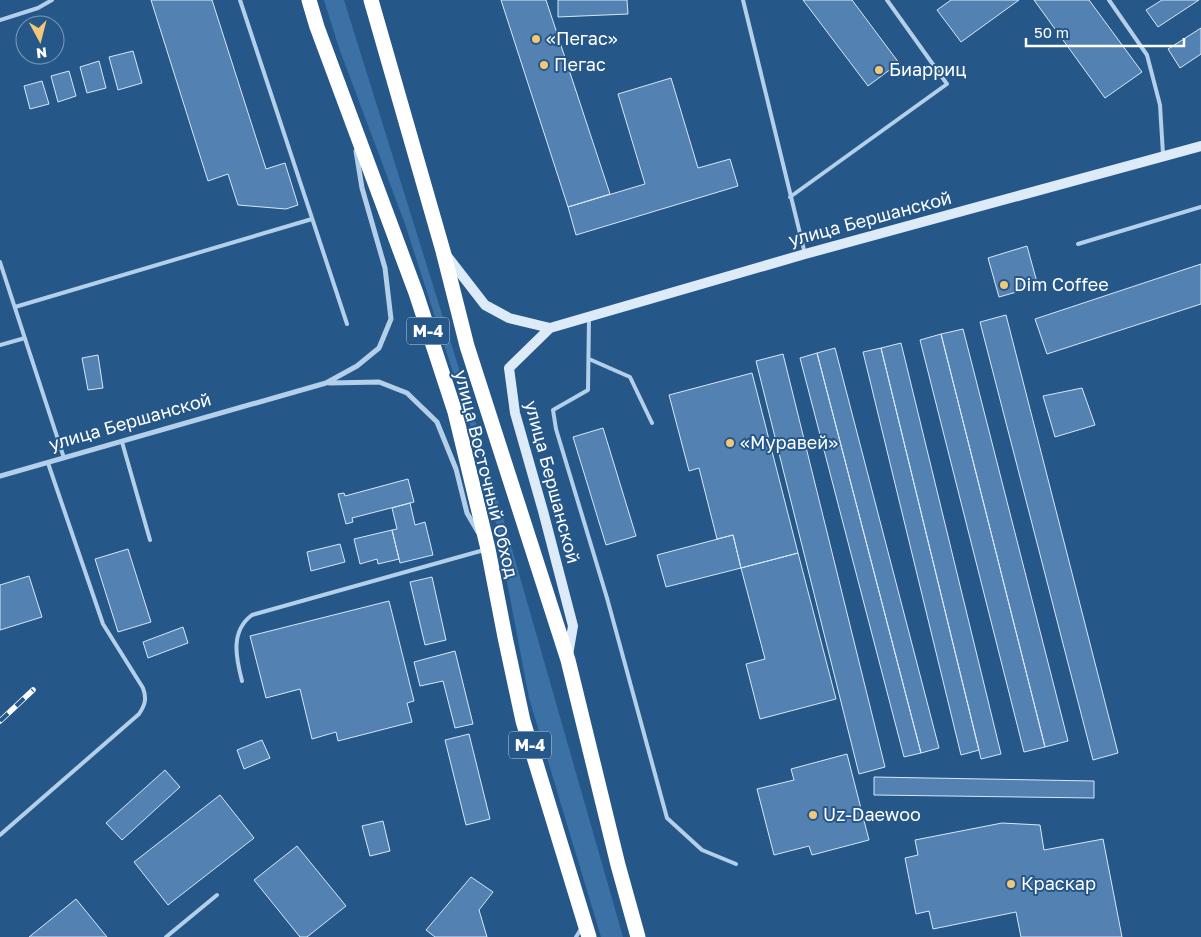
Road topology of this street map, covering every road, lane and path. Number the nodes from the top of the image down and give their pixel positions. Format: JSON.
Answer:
{"nodes":[{"id":1,"x":52,"y":0,"type":"edge"},
{"id":2,"x":240,"y":0,"type":"edge"},
{"id":3,"x":309,"y":0,"type":"edge"},
{"id":4,"x":371,"y":0,"type":"edge"},
{"id":5,"x":743,"y":0,"type":"edge"},
{"id":6,"x":888,"y":0,"type":"edge"},
{"id":7,"x":1110,"y":0,"type":"edge"},
{"id":8,"x":0,"y":20,"type":"edge"},
{"id":9,"x":351,"y":118,"type":"junction"},
{"id":10,"x":1201,"y":146,"type":"edge"},
{"id":11,"x":1163,"y":156,"type":"junction"},
{"id":12,"x":790,"y":197,"type":"junction"},
{"id":13,"x":1201,"y":207,"type":"edge"},
{"id":14,"x":312,"y":219,"type":"junction"},
{"id":15,"x":1078,"y":244,"type":"dead end"},
{"id":16,"x":443,"y":251,"type":"junction"},
{"id":17,"x":805,"y":254,"type":"junction"},
{"id":18,"x":0,"y":262,"type":"edge"},
{"id":19,"x":15,"y":307,"type":"junction"},
{"id":20,"x":589,"y":316,"type":"junction"},
{"id":21,"x":347,"y":324,"type":"dead end"},
{"id":22,"x":550,"y":328,"type":"junction"},
{"id":23,"x":25,"y":338,"type":"junction"},
{"id":24,"x":0,"y":345,"type":"edge"},
{"id":25,"x":588,"y":359,"type":"junction"},
{"id":26,"x":326,"y":383,"type":"junction"},
{"id":27,"x":652,"y":424,"type":"dead end"},
{"id":28,"x":122,"y":442,"type":"junction"},
{"id":29,"x":64,"y":458,"type":"junction"},
{"id":30,"x":48,"y":463,"type":"junction"},
{"id":31,"x":0,"y":476,"type":"edge"},
{"id":32,"x":150,"y":540,"type":"dead end"},
{"id":33,"x":488,"y":549,"type":"junction"},
{"id":34,"x":568,"y":660,"type":"junction"},
{"id":35,"x":242,"y":681,"type":"dead end"},
{"id":36,"x":0,"y":835,"type":"edge"},
{"id":37,"x":736,"y":864,"type":"dead end"},
{"id":38,"x":217,"y":895,"type":"dead end"},
{"id":39,"x":587,"y":930,"type":"edge"},
{"id":40,"x":166,"y":937,"type":"edge"},
{"id":41,"x":576,"y":937,"type":"edge"},
{"id":42,"x":638,"y":937,"type":"edge"}],
"edges":[{"from":1,"to":8,"type":"lane"},
{"from":2,"to":14,"type":"lane"},
{"from":3,"to":9,"type":"highway","name":"улица Восточный Обход","number":"М-4"},
{"from":4,"to":16,"type":"highway","name":"улица Восточный Обход","number":"М-4"},
{"from":5,"to":12,"type":"lane"},
{"from":6,"to":12,"type":"lane"},
{"from":7,"to":11,"type":"lane"},
{"from":9,"to":26,"type":"street","name":"улица Бершанской"},
{"from":9,"to":33,"type":"highway","name":"улица Восточный Обход","number":"М-4"},
{"from":10,"to":11,"type":"street","name":"улица Бершанской"},
{"from":11,"to":17,"type":"street","name":"улица Бершанской"},
{"from":12,"to":17,"type":"lane"},
{"from":13,"to":15,"type":"lane"},
{"from":14,"to":19,"type":"lane"},
{"from":14,"to":21,"type":"lane"},
{"from":16,"to":22,"type":"street"},
{"from":16,"to":34,"type":"highway","name":"улица Восточный Обход","number":"М-4"},
{"from":17,"to":20,"type":"street","name":"улица Бершанской"},
{"from":18,"to":19,"type":"lane"},
{"from":19,"to":23,"type":"lane"},
{"from":20,"to":22,"type":"street","name":"улица Бершанской"},
{"from":20,"to":25,"type":"lane"},
{"from":22,"to":34,"type":"street","name":"улица Бершанской"},
{"from":23,"to":24,"type":"lane"},
{"from":23,"to":29,"type":"lane"},
{"from":25,"to":27,"type":"lane"},
{"from":25,"to":37,"type":"lane"},
{"from":26,"to":28,"type":"street","name":"улица Бершанской"},
{"from":26,"to":33,"type":"street","name":"улица Бершанской"},
{"from":28,"to":29,"type":"street","name":"улица Бершанской"},
{"from":28,"to":32,"type":"lane"},
{"from":29,"to":30,"type":"street","name":"улица Бершанской"},
{"from":30,"to":31,"type":"street","name":"улица Бершанской"},
{"from":30,"to":36,"type":"lane"},
{"from":33,"to":35,"type":"lane"},
{"from":33,"to":39,"type":"highway","name":"улица Восточный Обход","number":"М-4"},
{"from":34,"to":42,"type":"highway","name":"улица Восточный Обход","number":"М-4"},
{"from":38,"to":40,"type":"lane"},
{"from":39,"to":41,"type":"lane"}]}
